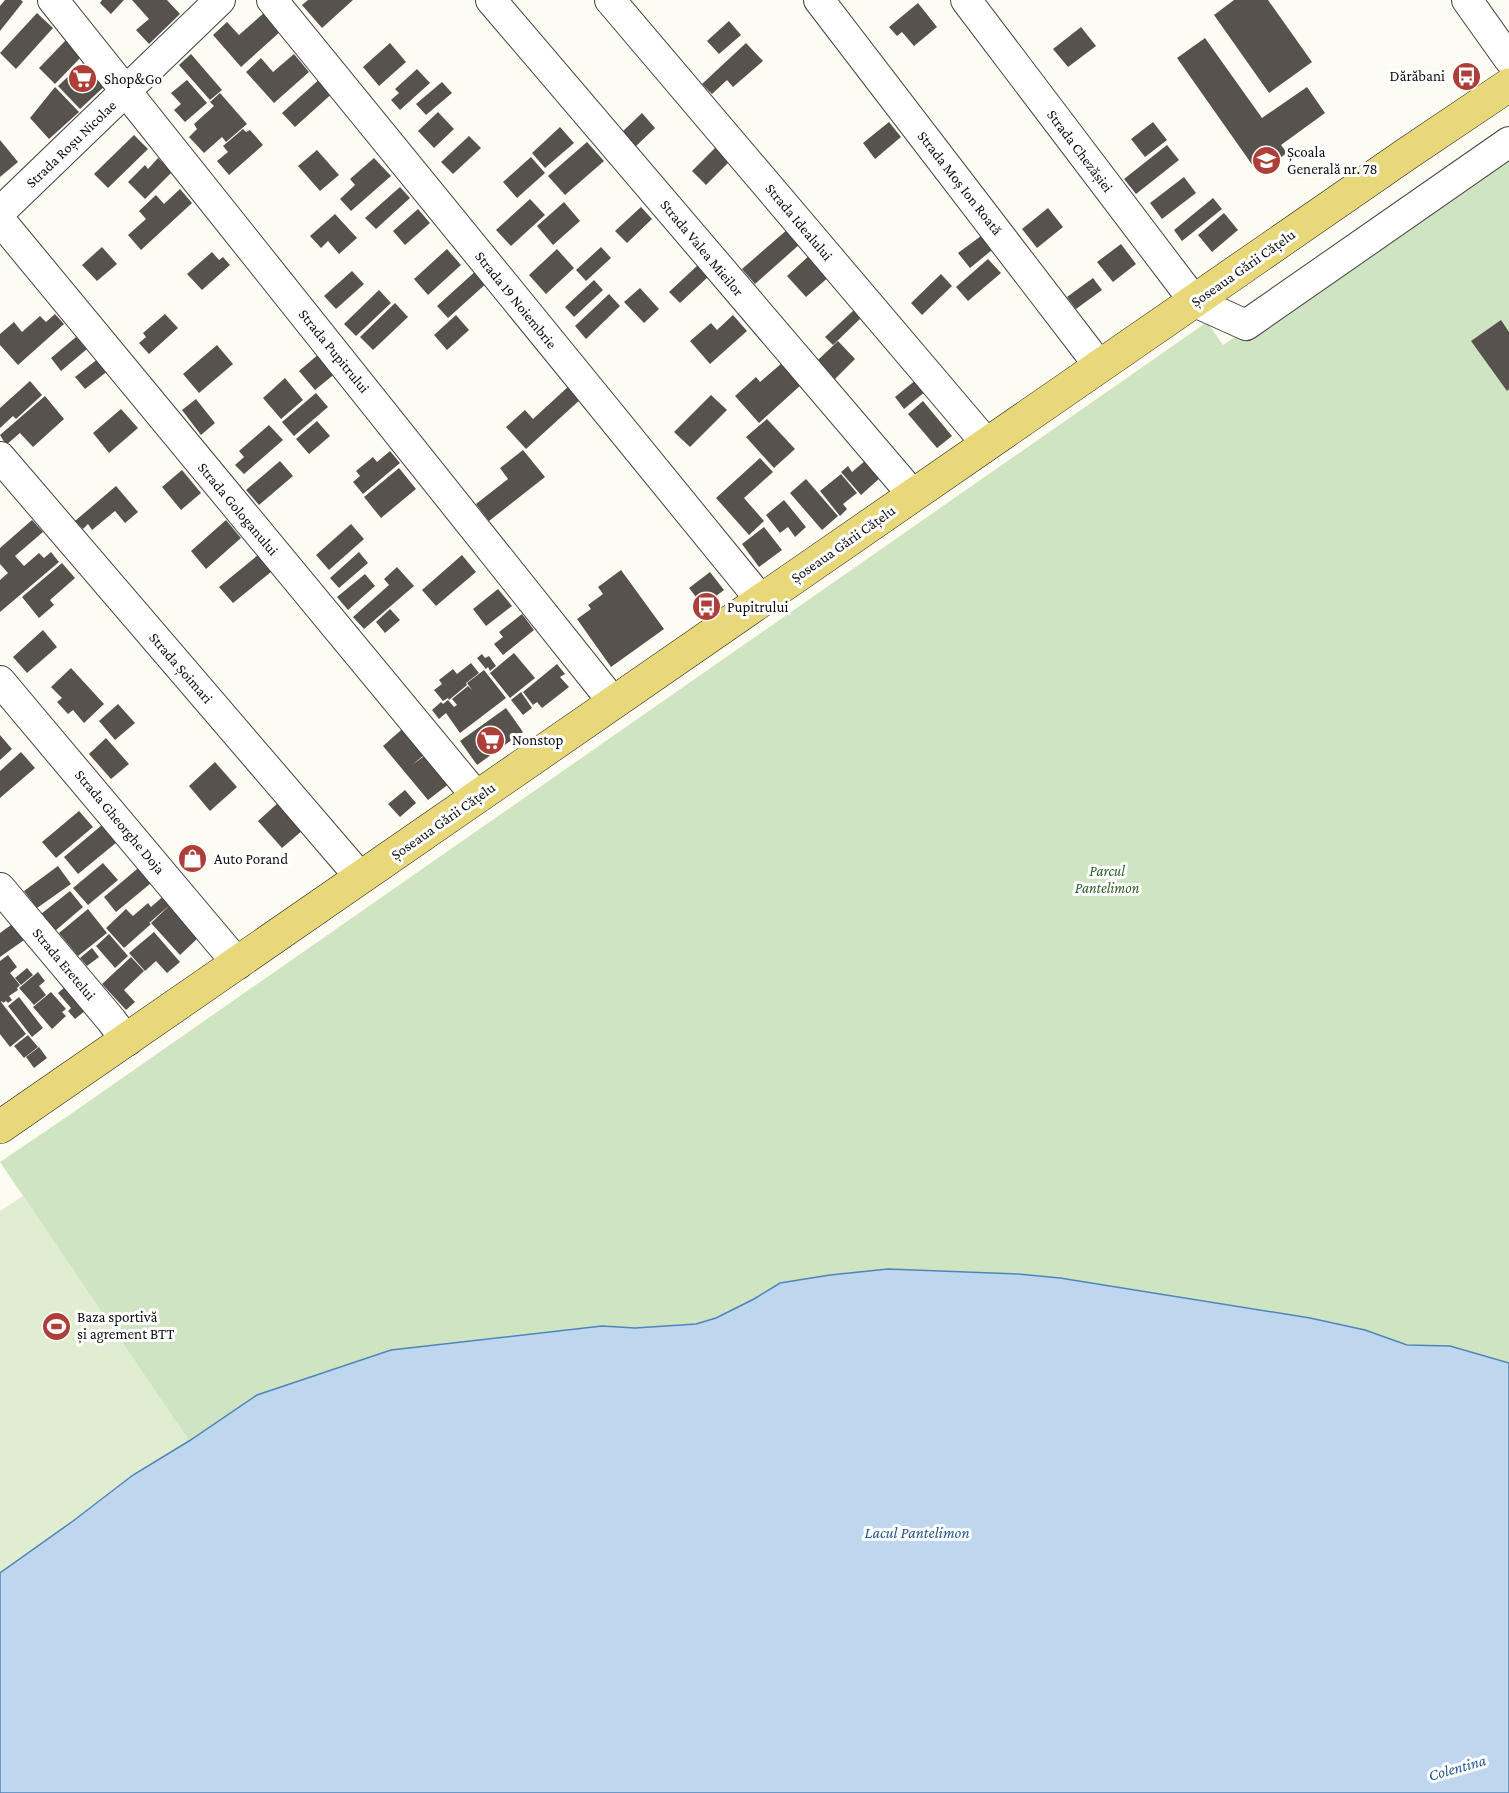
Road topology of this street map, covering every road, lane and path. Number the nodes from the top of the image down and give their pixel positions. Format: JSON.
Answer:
{"nodes":[{"id":1,"x":53,"y":0,"type":"edge"},
{"id":2,"x":220,"y":0,"type":"edge"},
{"id":3,"x":272,"y":0,"type":"edge"},
{"id":4,"x":491,"y":0,"type":"edge"},
{"id":5,"x":610,"y":0,"type":"edge"},
{"id":6,"x":819,"y":0,"type":"edge"},
{"id":7,"x":966,"y":0,"type":"edge"},
{"id":8,"x":1467,"y":0,"type":"edge"},
{"id":9,"x":1509,"y":59,"type":"edge"},
{"id":10,"x":1509,"y":85,"type":"edge"},
{"id":11,"x":127,"y":91,"type":"junction"},
{"id":12,"x":1509,"y":142,"type":"edge"},
{"id":13,"x":0,"y":212,"type":"edge"},
{"id":14,"x":0,"y":220,"type":"edge"},
{"id":15,"x":1195,"y":302,"type":"junction"},
{"id":16,"x":1099,"y":367,"type":"junction"},
{"id":17,"x":987,"y":444,"type":"junction"},
{"id":18,"x":0,"y":457,"type":"edge"},
{"id":19,"x":913,"y":495,"type":"junction"},
{"id":20,"x":761,"y":600,"type":"junction"},
{"id":21,"x":0,"y":681,"type":"edge"},
{"id":22,"x":614,"y":703,"type":"junction"},
{"id":23,"x":477,"y":797,"type":"junction"},
{"id":24,"x":361,"y":878,"type":"junction"},
{"id":25,"x":0,"y":888,"type":"edge"},
{"id":26,"x":238,"y":964,"type":"junction"},
{"id":27,"x":127,"y":1041,"type":"junction"},
{"id":28,"x":0,"y":1127,"type":"edge"}],
"edges":[{"from":1,"to":11,"type":"street","name":"Strada Pupitrului"},
{"from":2,"to":11,"type":"street","name":"Strada Roșu Nicolae"},
{"from":3,"to":20,"type":"street","name":"Strada 19 Noiembrie"},
{"from":4,"to":19,"type":"street","name":"Strada Valea Mieilor"},
{"from":5,"to":17,"type":"street","name":"Strada Idealului"},
{"from":6,"to":16,"type":"street","name":"Strada Moș Ion Roată"},
{"from":7,"to":15,"type":"street","name":"Strada Chezășiei"},
{"from":8,"to":9,"type":"street"},
{"from":10,"to":15,"type":"main road","name":"Șoseaua Gării Cățelu"},
{"from":11,"to":13,"type":"street","name":"Strada Roșu Nicolae"},
{"from":11,"to":22,"type":"street","name":"Strada Pupitrului"},
{"from":12,"to":15,"type":"street"},
{"from":14,"to":23,"type":"street","name":"Strada Gologanului"},
{"from":15,"to":16,"type":"main road","name":"Șoseaua Gării Cățelu"},
{"from":16,"to":17,"type":"main road","name":"Șoseaua Gării Cățelu"},
{"from":17,"to":19,"type":"main road","name":"Șoseaua Gării Cățelu"},
{"from":18,"to":24,"type":"street","name":"Strada Șoimari"},
{"from":19,"to":20,"type":"main road","name":"Șoseaua Gării Cățelu"},
{"from":20,"to":22,"type":"main road","name":"Șoseaua Gării Cățelu"},
{"from":21,"to":26,"type":"street","name":"Strada Gheorghe Doja"},
{"from":22,"to":23,"type":"main road","name":"Șoseaua Gării Cățelu"},
{"from":23,"to":24,"type":"main road","name":"Șoseaua Gării Cățelu"},
{"from":24,"to":26,"type":"main road","name":"Șoseaua Gării Cățelu"},
{"from":25,"to":27,"type":"street","name":"Strada Eretelui"},
{"from":26,"to":27,"type":"main road","name":"Șoseaua Gării Cățelu"},
{"from":27,"to":28,"type":"main road","name":"Șoseaua Gării Cățelu"}]}
